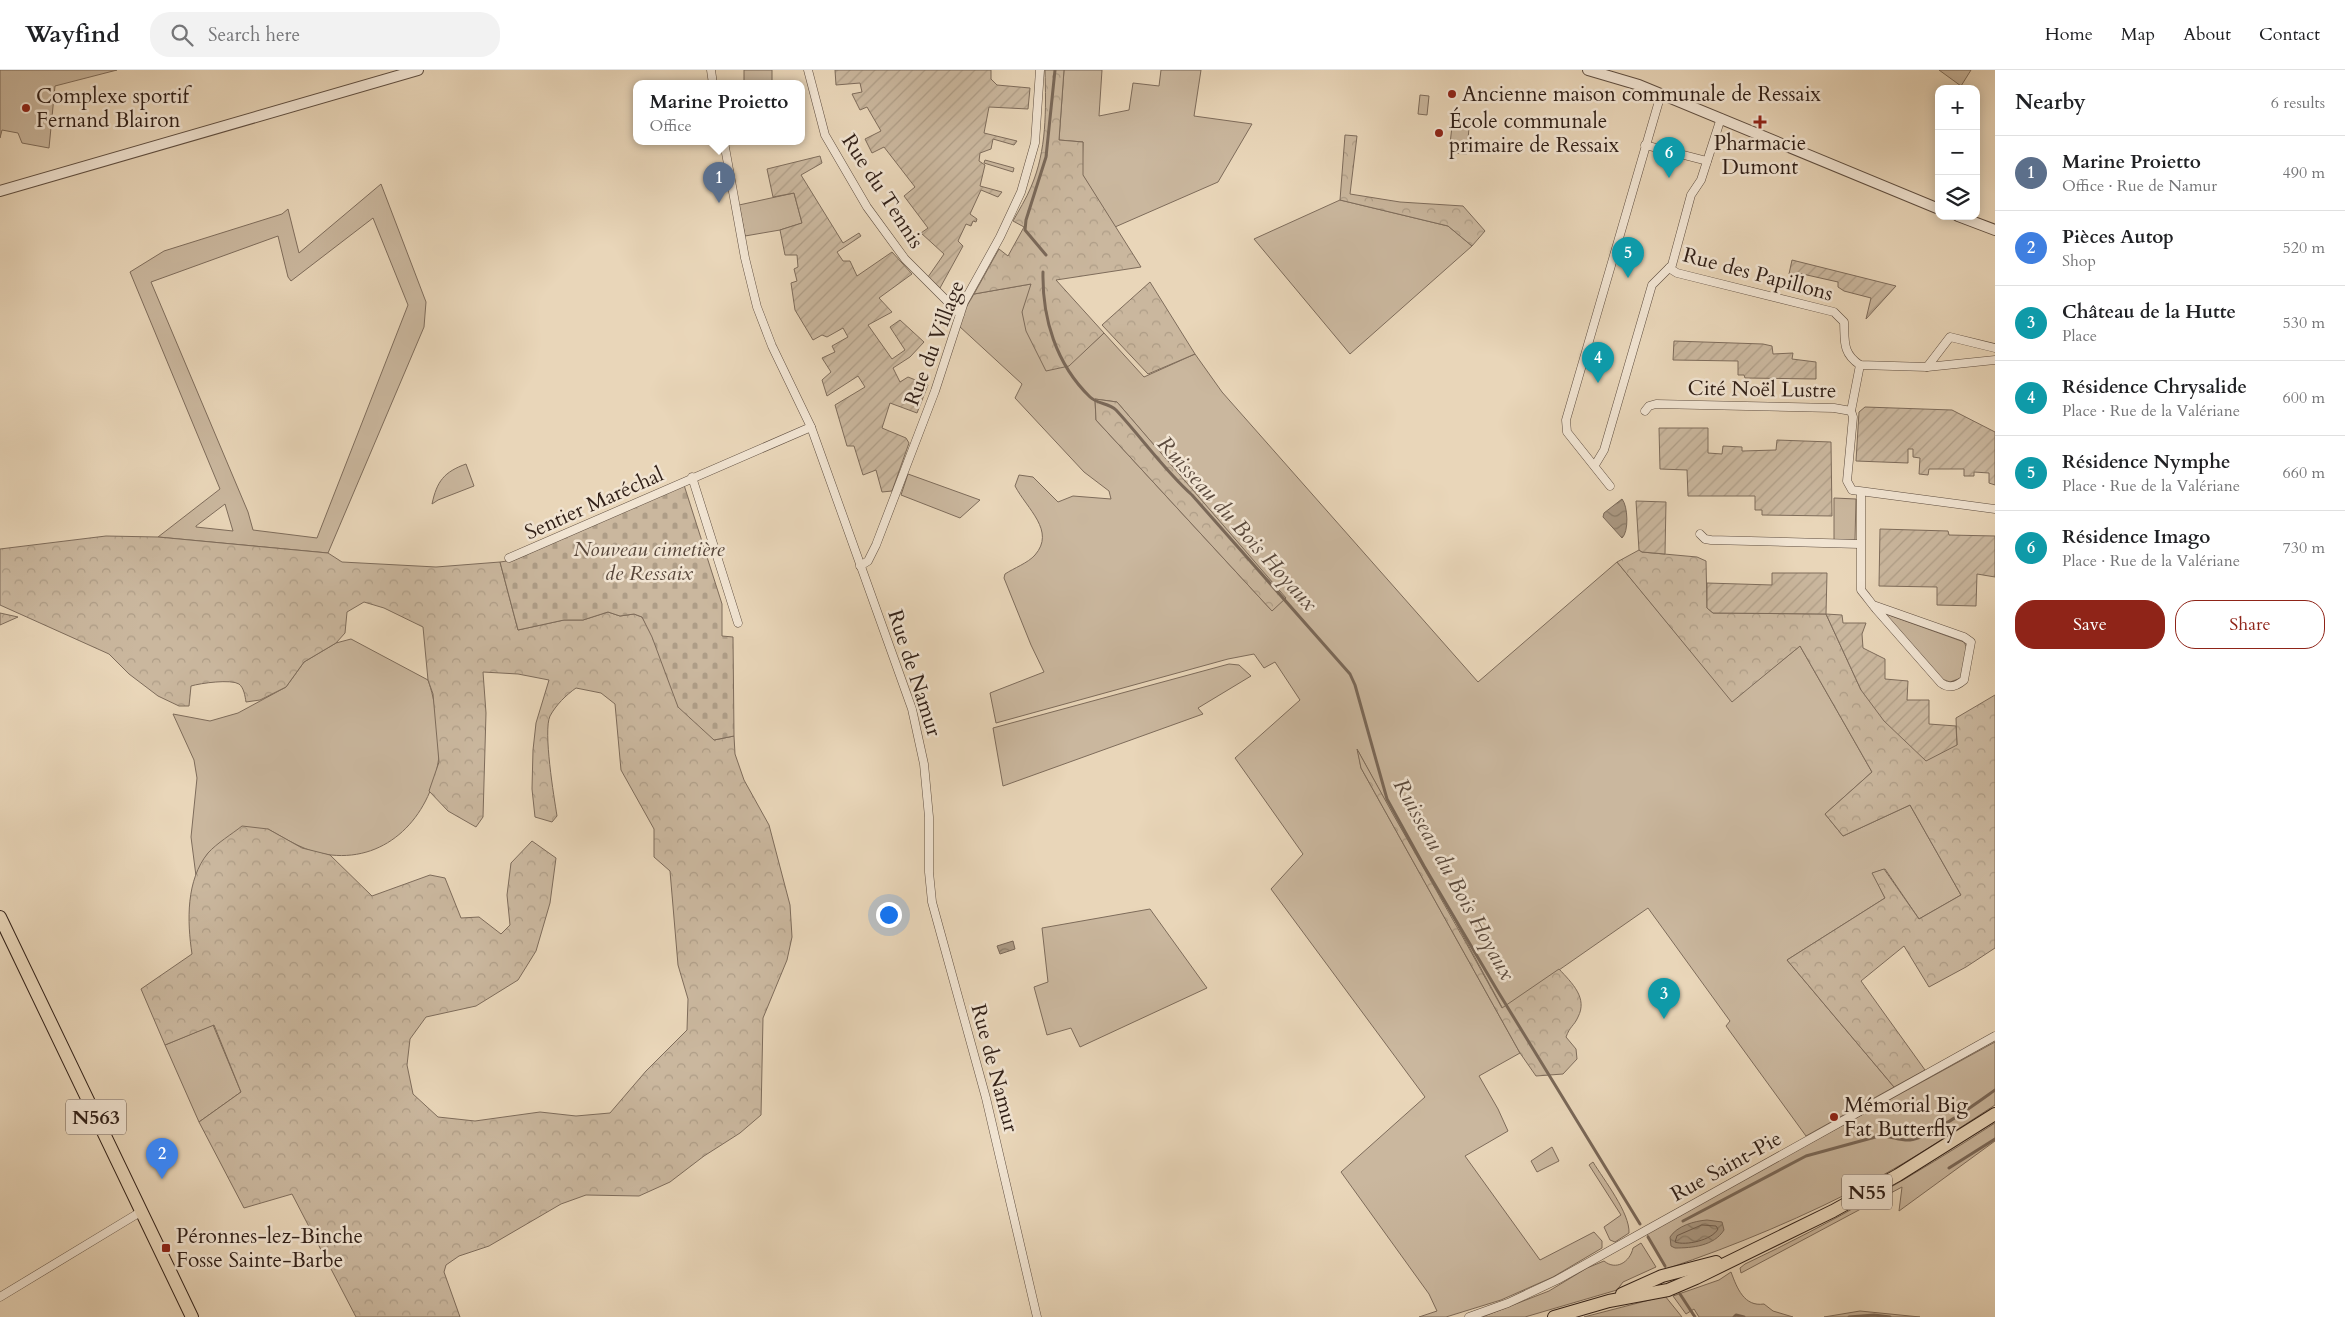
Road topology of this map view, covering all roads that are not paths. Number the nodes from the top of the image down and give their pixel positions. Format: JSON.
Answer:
{"nodes":[{"id":1,"x":418,"y":70,"type":"edge"},
{"id":2,"x":808,"y":70,"type":"edge"},
{"id":3,"x":1040,"y":70,"type":"edge"},
{"id":4,"x":1588,"y":70,"type":"edge"},
{"id":5,"x":1661,"y":94,"type":"junction"},
{"id":6,"x":1721,"y":118,"type":"junction"},
{"id":7,"x":725,"y":145,"type":"edge"},
{"id":8,"x":1645,"y":145,"type":"junction"},
{"id":9,"x":1707,"y":161,"type":"junction"},
{"id":10,"x":0,"y":191,"type":"edge"},
{"id":11,"x":1935,"y":207,"type":"edge"},
{"id":12,"x":1969,"y":220,"type":"edge"},
{"id":13,"x":1995,"y":230,"type":"edge"},
{"id":14,"x":1670,"y":268,"type":"junction"},
{"id":15,"x":958,"y":318,"type":"junction"},
{"id":16,"x":1995,"y":348,"type":"edge"},
{"id":17,"x":1995,"y":360,"type":"edge"},
{"id":18,"x":1860,"y":365,"type":"junction"},
{"id":19,"x":1927,"y":367,"type":"junction"},
{"id":20,"x":1645,"y":411,"type":"dead end"},
{"id":21,"x":1851,"y":411,"type":"junction"},
{"id":22,"x":811,"y":426,"type":"junction"},
{"id":23,"x":1595,"y":465,"type":"junction"},
{"id":24,"x":692,"y":477,"type":"junction"},
{"id":25,"x":1610,"y":486,"type":"dead end"},
{"id":26,"x":1861,"y":492,"type":"junction"},
{"id":27,"x":1995,"y":509,"type":"edge"},
{"id":28,"x":1700,"y":534,"type":"dead end"},
{"id":29,"x":1860,"y":544,"type":"junction"},
{"id":30,"x":509,"y":558,"type":"dead end"},
{"id":31,"x":860,"y":566,"type":"junction"},
{"id":32,"x":1873,"y":605,"type":"junction"},
{"id":33,"x":738,"y":624,"type":"dead end"},
{"id":34,"x":0,"y":919,"type":"edge"},
{"id":35,"x":1995,"y":1036,"type":"edge"},
{"id":36,"x":1995,"y":1114,"type":"edge"},
{"id":37,"x":142,"y":1211,"type":"junction"},
{"id":38,"x":0,"y":1297,"type":"edge"},
{"id":39,"x":192,"y":1317,"type":"edge"},
{"id":40,"x":1037,"y":1317,"type":"edge"},
{"id":41,"x":1469,"y":1317,"type":"edge"},
{"id":42,"x":1554,"y":1317,"type":"edge"}],
"edges":[{"from":1,"to":10,"type":"street"},
{"from":2,"to":15,"type":"street","name":"Rue du Tennis"},
{"from":3,"to":15,"type":"street","name":"Rue du Village"},
{"from":4,"to":5,"type":"street"},
{"from":5,"to":6,"type":"street"},
{"from":5,"to":8,"type":"street"},
{"from":6,"to":9,"type":"street"},
{"from":6,"to":11,"type":"street"},
{"from":7,"to":22,"type":"street","name":"Rue de Namur"},
{"from":8,"to":9,"type":"street"},
{"from":8,"to":23,"type":"street"},
{"from":9,"to":14,"type":"street"},
{"from":12,"to":13,"type":"street"},
{"from":14,"to":18,"type":"street","name":"Rue des Papillons"},
{"from":14,"to":23,"type":"street"},
{"from":15,"to":31,"type":"street","name":"Rue du Village"},
{"from":16,"to":19,"type":"street"},
{"from":17,"to":19,"type":"street"},
{"from":18,"to":19,"type":"street"},
{"from":18,"to":21,"type":"street"},
{"from":20,"to":21,"type":"street","name":"Cité Noël Lustre"},
{"from":21,"to":26,"type":"street","name":"Cité Noël Lustre"},
{"from":22,"to":24,"type":"street","name":"Sentier Maréchal"},
{"from":22,"to":31,"type":"street","name":"Rue de Namur"},
{"from":23,"to":25,"type":"street"},
{"from":24,"to":30,"type":"street","name":"Sentier Maréchal"},
{"from":24,"to":33,"type":"street","name":"Sentier Maréchal"},
{"from":26,"to":27,"type":"street"},
{"from":26,"to":29,"type":"street"},
{"from":28,"to":29,"type":"street"},
{"from":29,"to":32,"type":"street"},
{"from":31,"to":40,"type":"street","name":"Rue de Namur"},
{"from":32,"to":32,"type":"street"},
{"from":34,"to":37,"type":"main road","number":"N563"},
{"from":35,"to":41,"type":"street","name":"Rue Saint-Pie"},
{"from":36,"to":42,"type":"main road","number":"N55"},
{"from":37,"to":38,"type":"street"},
{"from":37,"to":39,"type":"main road","number":"N563"}]}
